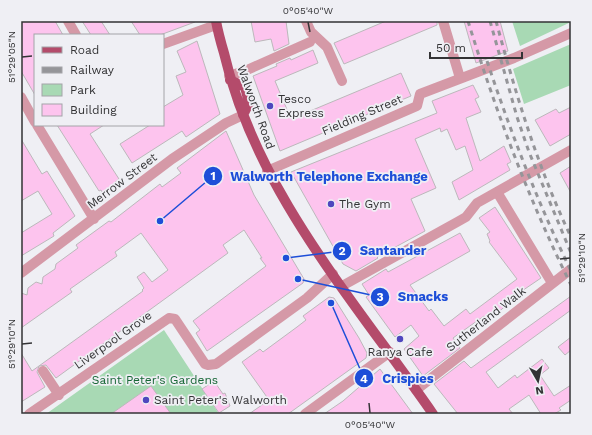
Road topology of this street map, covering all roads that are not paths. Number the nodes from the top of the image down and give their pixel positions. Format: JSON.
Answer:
{"nodes":[{"id":1,"x":68,"y":21,"type":"edge"},
{"id":2,"x":306,"y":21,"type":"edge"},
{"id":3,"x":443,"y":21,"type":"edge"},
{"id":4,"x":216,"y":23,"type":"edge"},
{"id":5,"x":571,"y":33,"type":"edge"},
{"id":6,"x":75,"y":34,"type":"edge"},
{"id":7,"x":310,"y":42,"type":"dead end"},
{"id":8,"x":164,"y":44,"type":"edge"},
{"id":9,"x":230,"y":78,"type":"junction"},
{"id":10,"x":460,"y":78,"type":"junction"},
{"id":11,"x":342,"y":80,"type":"dead end"},
{"id":12,"x":21,"y":97,"type":"edge"},
{"id":13,"x":243,"y":114,"type":"junction"},
{"id":14,"x":34,"y":120,"type":"edge"},
{"id":15,"x":38,"y":126,"type":"edge"},
{"id":16,"x":571,"y":150,"type":"edge"},
{"id":17,"x":267,"y":171,"type":"junction"},
{"id":18,"x":497,"y":192,"type":"junction"},
{"id":19,"x":94,"y":218,"type":"junction"},
{"id":20,"x":571,"y":269,"type":"edge"},
{"id":21,"x":21,"y":273,"type":"edge"},
{"id":22,"x":333,"y":274,"type":"junction"},
{"id":23,"x":552,"y":283,"type":"junction"},
{"id":24,"x":342,"y":286,"type":"junction"},
{"id":25,"x":390,"y":352,"type":"junction"},
{"id":26,"x":43,"y":371,"type":"dead end"},
{"id":27,"x":416,"y":390,"type":"junction"},
{"id":28,"x":59,"y":395,"type":"junction"},
{"id":29,"x":307,"y":413,"type":"edge"},
{"id":30,"x":29,"y":414,"type":"edge"},
{"id":31,"x":433,"y":414,"type":"edge"}],
"edges":[{"from":1,"to":6,"type":"street"},
{"from":2,"to":11,"type":"street"},
{"from":3,"to":10,"type":"street"},
{"from":4,"to":8,"type":"street"},
{"from":4,"to":9,"type":"main road","name":"Walworth Road"},
{"from":5,"to":10,"type":"street","name":"Fielding Street"},
{"from":7,"to":9,"type":"street"},
{"from":9,"to":13,"type":"main road","name":"Walworth Road"},
{"from":10,"to":17,"type":"street","name":"Fielding Street"},
{"from":12,"to":14,"type":"street"},
{"from":13,"to":17,"type":"main road","name":"Walworth Road"},
{"from":13,"to":19,"type":"street","name":"Merrow Street"},
{"from":15,"to":19,"type":"street"},
{"from":16,"to":18,"type":"street"},
{"from":17,"to":22,"type":"main road","name":"Walworth Road"},
{"from":18,"to":23,"type":"street"},
{"from":18,"to":24,"type":"street"},
{"from":19,"to":21,"type":"street","name":"Merrow Street"},
{"from":20,"to":23,"type":"street","name":"Sutherland Walk"},
{"from":22,"to":24,"type":"main road","name":"Walworth Road"},
{"from":22,"to":28,"type":"street","name":"Liverpool Grove"},
{"from":23,"to":27,"type":"street","name":"Sutherland Walk"},
{"from":24,"to":25,"type":"main road","name":"Walworth Road"},
{"from":25,"to":27,"type":"main road","name":"Walworth Road"},
{"from":25,"to":29,"type":"street"},
{"from":26,"to":28,"type":"street"},
{"from":27,"to":31,"type":"main road","name":"Walworth Road"},
{"from":28,"to":30,"type":"street","name":"Liverpool Grove"}]}
